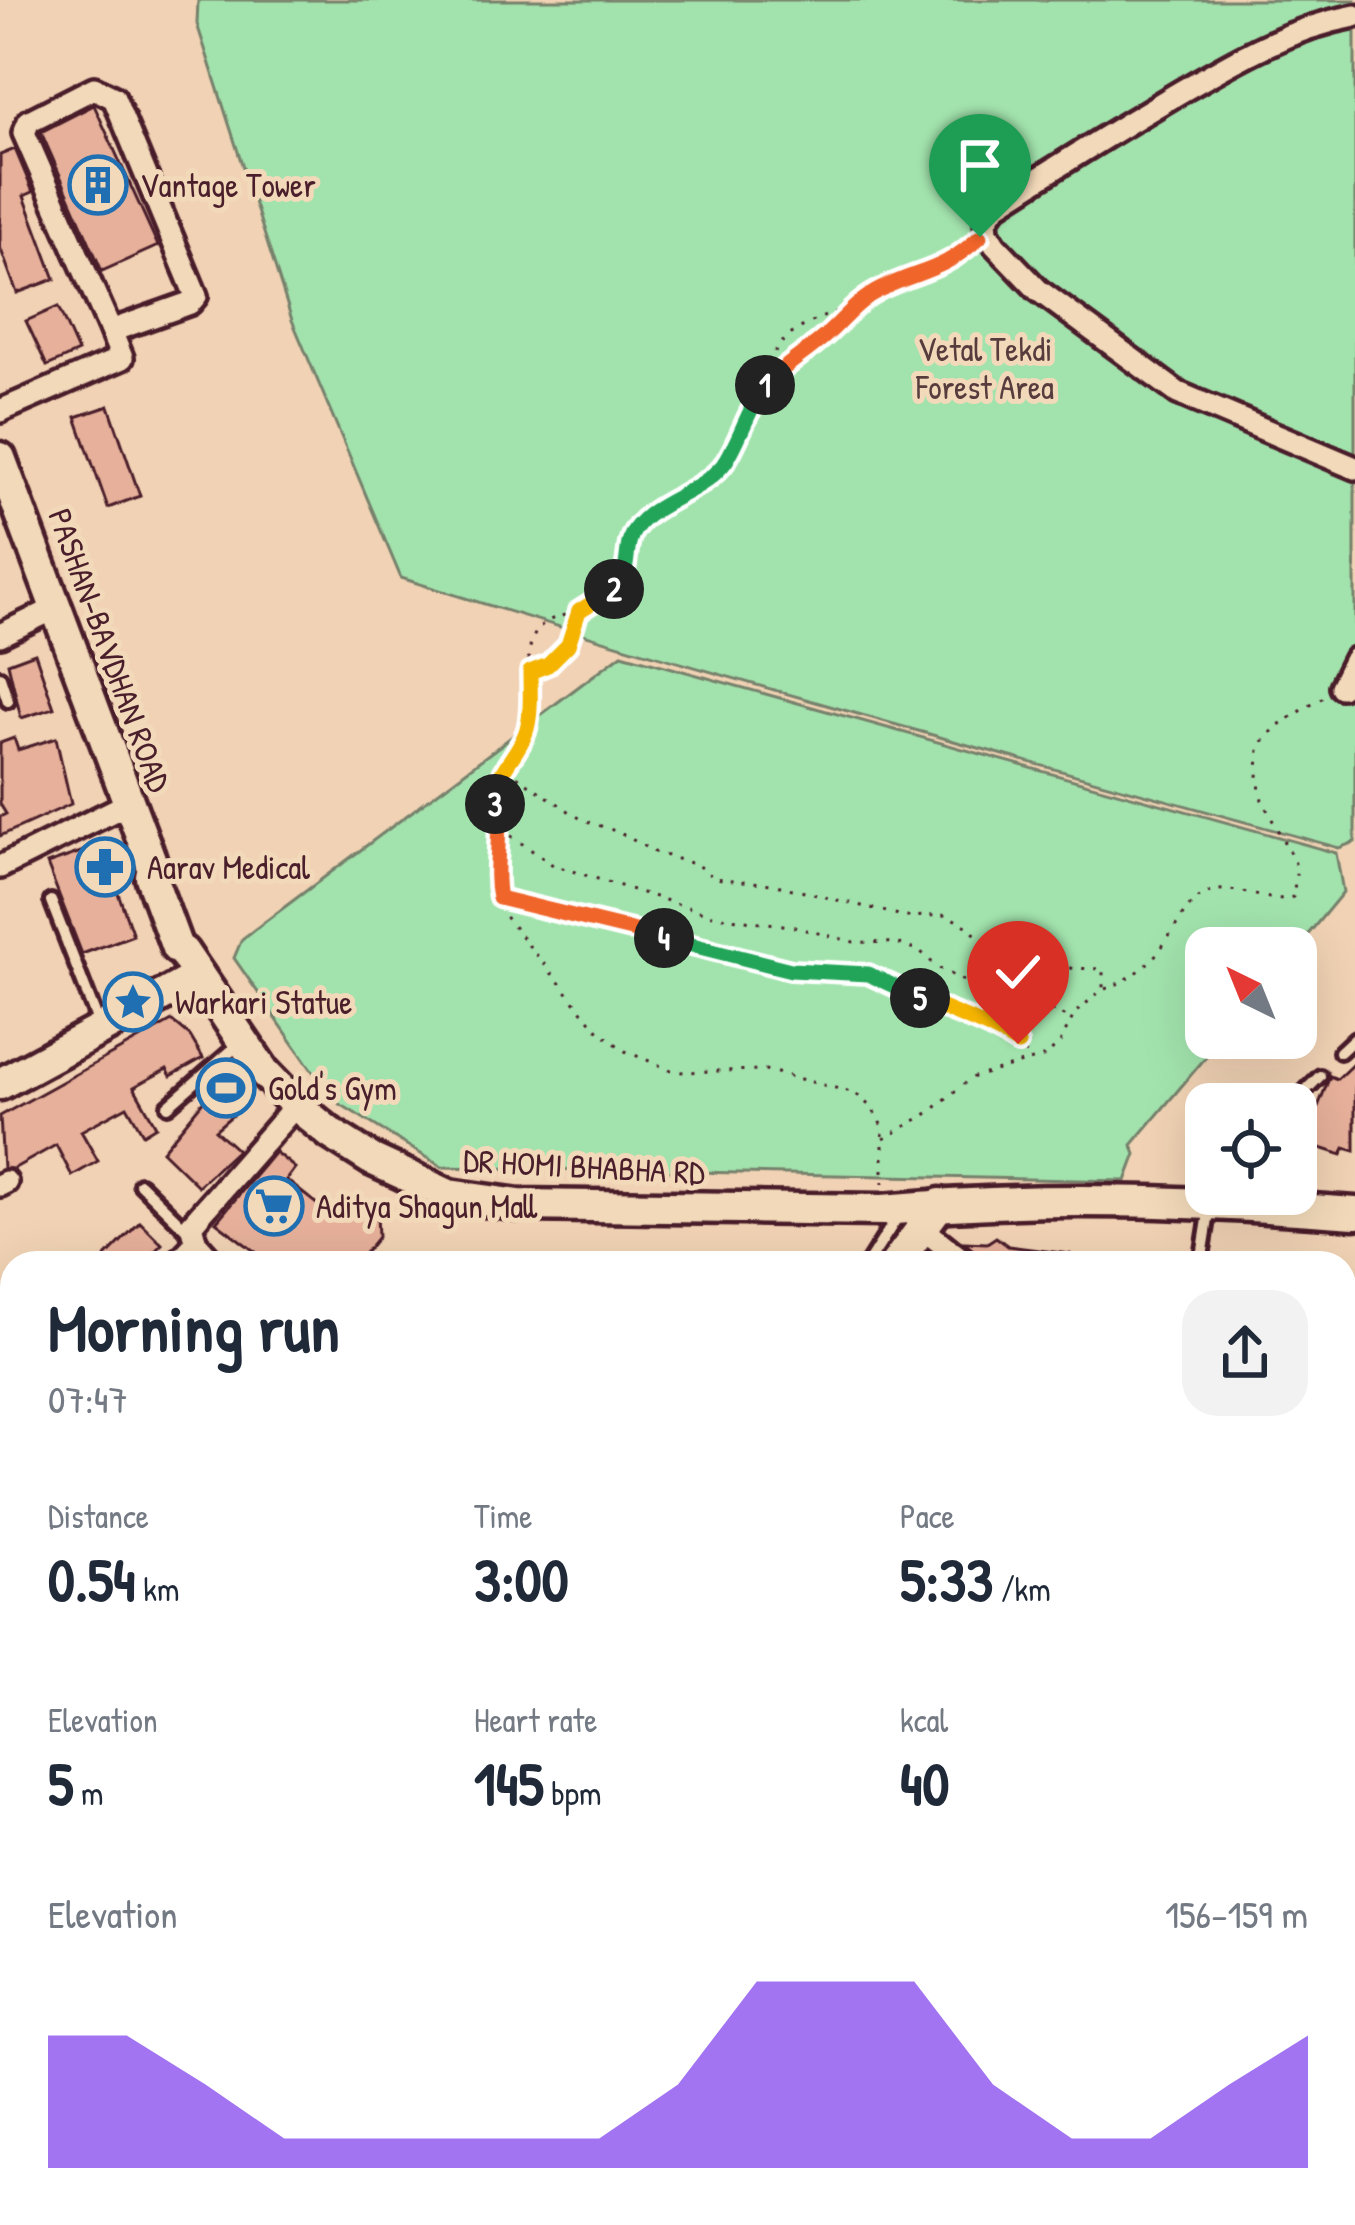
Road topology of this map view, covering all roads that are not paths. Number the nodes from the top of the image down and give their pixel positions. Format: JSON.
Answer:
{"nodes":[{"id":1,"x":1355,"y":16,"type":"edge"},
{"id":2,"x":111,"y":331,"type":"junction"},
{"id":3,"x":0,"y":411,"type":"edge"},
{"id":4,"x":0,"y":458,"type":"edge"},
{"id":5,"x":1355,"y":468,"type":"edge"},
{"id":6,"x":58,"y":607,"type":"junction"},
{"id":7,"x":0,"y":635,"type":"edge"},
{"id":8,"x":1355,"y":659,"type":"edge"},
{"id":9,"x":0,"y":677,"type":"edge"},
{"id":10,"x":1341,"y":687,"type":"road end"},
{"id":11,"x":8,"y":701,"type":"dead end"},
{"id":12,"x":129,"y":802,"type":"junction"},
{"id":13,"x":0,"y":867,"type":"edge"},
{"id":14,"x":51,"y":901,"type":"dead end"},
{"id":15,"x":190,"y":963,"type":"junction"},
{"id":16,"x":97,"y":1021,"type":"junction"},
{"id":17,"x":1355,"y":1038,"type":"edge"},
{"id":18,"x":242,"y":1042,"type":"junction"},
{"id":19,"x":1340,"y":1052,"type":"dead end"},
{"id":20,"x":0,"y":1066,"type":"edge"},
{"id":21,"x":1320,"y":1076,"type":"dead end"},
{"id":22,"x":1313,"y":1083,"type":"edge"},
{"id":23,"x":0,"y":1084,"type":"edge"},
{"id":24,"x":296,"y":1105,"type":"junction"},
{"id":25,"x":168,"y":1106,"type":"dead end"},
{"id":26,"x":140,"y":1184,"type":"dead end"},
{"id":27,"x":1185,"y":1202,"type":"edge"},
{"id":28,"x":1317,"y":1209,"type":"edge"},
{"id":29,"x":912,"y":1213,"type":"junction"},
{"id":30,"x":1355,"y":1213,"type":"edge"},
{"id":31,"x":1218,"y":1215,"type":"edge"},
{"id":32,"x":193,"y":1238,"type":"junction"},
{"id":33,"x":185,"y":1251,"type":"edge"},
{"id":34,"x":204,"y":1251,"type":"edge"},
{"id":35,"x":879,"y":1251,"type":"edge"},
{"id":36,"x":900,"y":1251,"type":"edge"},
{"id":37,"x":953,"y":1251,"type":"edge"},
{"id":38,"x":1205,"y":1251,"type":"edge"}],
"edges":[{"from":1,"to":5,"type":"street"},
{"from":2,"to":2,"type":"street"},
{"from":2,"to":3,"type":"street"},
{"from":4,"to":6,"type":"main road","name":"PASHAN-BAVDHAN ROAD"},
{"from":6,"to":7,"type":"street"},
{"from":6,"to":12,"type":"main road","name":"PASHAN-BAVDHAN ROAD"},
{"from":8,"to":10,"type":"street"},
{"from":9,"to":11,"type":"lane"},
{"from":12,"to":13,"type":"street"},
{"from":12,"to":15,"type":"main road","name":"PASHAN-BAVDHAN ROAD"},
{"from":14,"to":16,"type":"lane"},
{"from":15,"to":16,"type":"main road"},
{"from":15,"to":18,"type":"main road","name":"DR HOMI BHABHA RD"},
{"from":16,"to":20,"type":"main road"},
{"from":16,"to":23,"type":"main road"},
{"from":17,"to":19,"type":"lane"},
{"from":18,"to":24,"type":"main road","name":"DR HOMI BHABHA RD"},
{"from":18,"to":25,"type":"lane"},
{"from":21,"to":22,"type":"lane"},
{"from":24,"to":29,"type":"main road","name":"DR HOMI BHABHA RD"},
{"from":24,"to":32,"type":"street"},
{"from":26,"to":32,"type":"lane"},
{"from":27,"to":29,"type":"main road"},
{"from":28,"to":30,"type":"main road"},
{"from":29,"to":35,"type":"lane"},
{"from":29,"to":36,"type":"main road"},
{"from":29,"to":37,"type":"street"},
{"from":31,"to":38,"type":"lane"},
{"from":32,"to":33,"type":"street"},
{"from":32,"to":34,"type":"street"}]}
